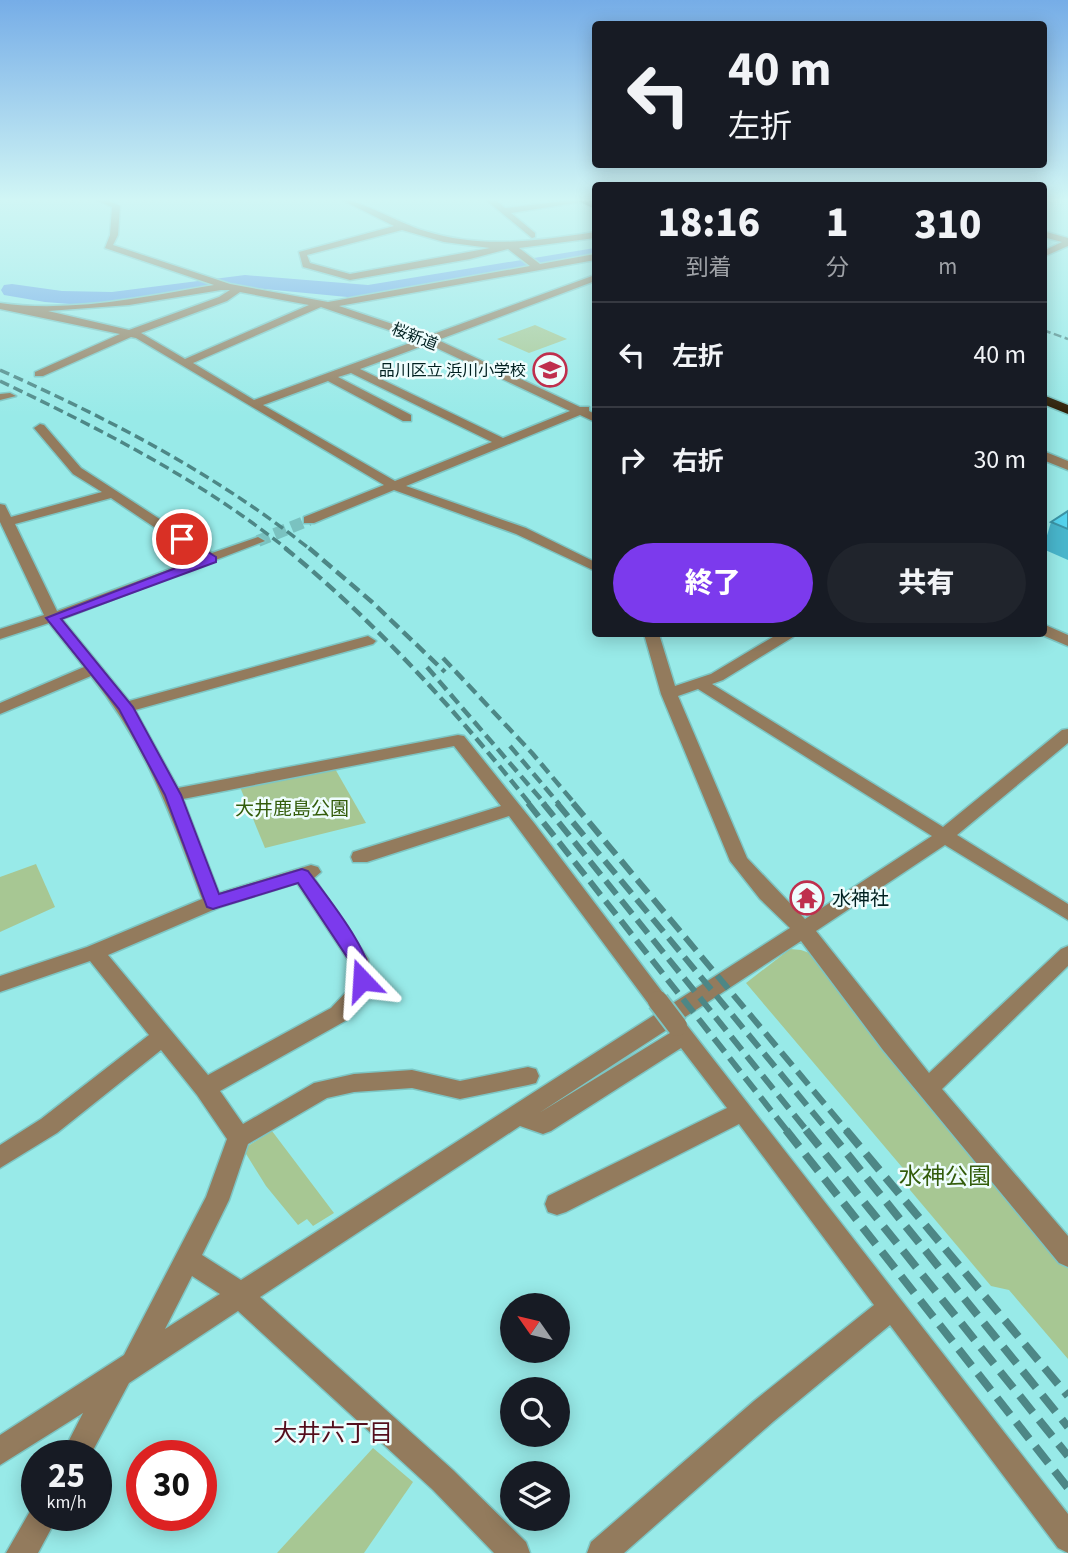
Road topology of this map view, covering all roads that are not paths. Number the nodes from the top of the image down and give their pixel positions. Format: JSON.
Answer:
{"nodes":[{"id":1,"x":185,"y":271,"type":"edge"},
{"id":2,"x":330,"y":271,"type":"edge"},
{"id":3,"x":381,"y":271,"type":"edge"},
{"id":4,"x":500,"y":271,"type":"edge"},
{"id":5,"x":592,"y":279,"type":"edge"},
{"id":6,"x":230,"y":287,"type":"junction"},
{"id":7,"x":323,"y":304,"type":"junction"},
{"id":8,"x":0,"y":306,"type":"edge"},
{"id":9,"x":29,"y":310,"type":"junction"},
{"id":10,"x":132,"y":333,"type":"junction"},
{"id":11,"x":429,"y":340,"type":"junction"},
{"id":12,"x":185,"y":363,"type":"junction"},
{"id":13,"x":352,"y":369,"type":"junction"},
{"id":14,"x":39,"y":374,"type":"dead end"},
{"id":15,"x":329,"y":377,"type":"junction"},
{"id":16,"x":1047,"y":390,"type":"edge"},
{"id":17,"x":1068,"y":398,"type":"edge"},
{"id":18,"x":1047,"y":401,"type":"edge"},
{"id":19,"x":253,"y":405,"type":"junction"},
{"id":20,"x":592,"y":406,"type":"edge"},
{"id":21,"x":1068,"y":410,"type":"edge"},
{"id":22,"x":580,"y":411,"type":"junction"},
{"id":23,"x":592,"y":417,"type":"edge"},
{"id":24,"x":407,"y":418,"type":"dead end"},
{"id":25,"x":40,"y":428,"type":"dead end"},
{"id":26,"x":502,"y":442,"type":"junction"},
{"id":27,"x":1047,"y":458,"type":"edge"},
{"id":28,"x":1068,"y":466,"type":"edge"},
{"id":29,"x":394,"y":486,"type":"junction"},
{"id":30,"x":113,"y":493,"type":"junction"},
{"id":31,"x":0,"y":508,"type":"edge"},
{"id":32,"x":309,"y":520,"type":"tunnel mouth"},
{"id":33,"x":7,"y":522,"type":"junction"},
{"id":34,"x":15,"y":540,"type":"junction"},
{"id":35,"x":258,"y":541,"type":"tunnel mouth"},
{"id":36,"x":0,"y":543,"type":"edge"},
{"id":37,"x":211,"y":559,"type":"junction"},
{"id":38,"x":592,"y":566,"type":"edge"},
{"id":39,"x":53,"y":618,"type":"junction"},
{"id":40,"x":1047,"y":631,"type":"edge"},
{"id":41,"x":0,"y":634,"type":"edge"},
{"id":42,"x":651,"y":637,"type":"edge"},
{"id":43,"x":783,"y":637,"type":"edge"},
{"id":44,"x":368,"y":641,"type":"dead end"},
{"id":45,"x":1068,"y":641,"type":"edge"},
{"id":46,"x":96,"y":668,"type":"junction"},
{"id":47,"x":701,"y":684,"type":"junction"},
{"id":48,"x":669,"y":694,"type":"junction"},
{"id":49,"x":125,"y":707,"type":"junction"},
{"id":50,"x":0,"y":709,"type":"edge"},
{"id":51,"x":1068,"y":734,"type":"edge"},
{"id":52,"x":173,"y":795,"type":"junction"},
{"id":53,"x":513,"y":808,"type":"junction"},
{"id":54,"x":944,"y":836,"type":"junction"},
{"id":55,"x":360,"y":857,"type":"dead end"},
{"id":56,"x":213,"y":902,"type":"junction"},
{"id":57,"x":1068,"y":913,"type":"edge"},
{"id":58,"x":803,"y":929,"type":"junction"},
{"id":59,"x":94,"y":952,"type":"junction"},
{"id":60,"x":1068,"y":954,"type":"edge"},
{"id":61,"x":0,"y":984,"type":"edge"},
{"id":62,"x":680,"y":1031,"type":"junction"},
{"id":63,"x":163,"y":1036,"type":"junction"},
{"id":64,"x":528,"y":1076,"type":"dead end"},
{"id":65,"x":205,"y":1088,"type":"junction"},
{"id":66,"x":928,"y":1088,"type":"junction"},
{"id":67,"x":741,"y":1112,"type":"junction"},
{"id":68,"x":519,"y":1116,"type":"junction"},
{"id":69,"x":239,"y":1138,"type":"junction"},
{"id":70,"x":0,"y":1157,"type":"edge"},
{"id":71,"x":557,"y":1204,"type":"dead end"},
{"id":72,"x":1068,"y":1255,"type":"edge"},
{"id":73,"x":186,"y":1259,"type":"junction"},
{"id":74,"x":238,"y":1296,"type":"junction"},
{"id":75,"x":891,"y":1307,"type":"junction"},
{"id":76,"x":126,"y":1369,"type":"junction"},
{"id":77,"x":84,"y":1440,"type":"edge"},
{"id":78,"x":0,"y":1451,"type":"edge"},
{"id":79,"x":34,"y":1531,"type":"edge"},
{"id":80,"x":1068,"y":1538,"type":"edge"},
{"id":81,"x":21,"y":1553,"type":"edge"},
{"id":82,"x":515,"y":1553,"type":"edge"},
{"id":83,"x":602,"y":1553,"type":"edge"}],
"edges":[{"from":1,"to":6,"type":"street"},
{"from":2,"to":3,"type":"street"},
{"from":4,"to":7,"type":"street"},
{"from":5,"to":11,"type":"street"},
{"from":6,"to":7,"type":"street","name":"桜新道"},
{"from":6,"to":9,"type":"street"},
{"from":6,"to":10,"type":"street"},
{"from":7,"to":11,"type":"street","name":"桜新道"},
{"from":7,"to":12,"type":"street"},
{"from":8,"to":9,"type":"street"},
{"from":9,"to":10,"type":"street"},
{"from":10,"to":12,"type":"street"},
{"from":10,"to":14,"type":"street"},
{"from":11,"to":13,"type":"street"},
{"from":11,"to":22,"type":"street","name":"桜新道"},
{"from":12,"to":19,"type":"street"},
{"from":13,"to":15,"type":"street"},
{"from":13,"to":26,"type":"street"},
{"from":15,"to":19,"type":"street"},
{"from":15,"to":24,"type":"street"},
{"from":16,"to":17,"type":"highway"},
{"from":18,"to":21,"type":"highway"},
{"from":19,"to":29,"type":"street"},
{"from":20,"to":22,"type":"street"},
{"from":22,"to":23,"type":"street","name":"桜新道"},
{"from":22,"to":26,"type":"street"},
{"from":25,"to":30,"type":"street"},
{"from":26,"to":29,"type":"street"},
{"from":27,"to":28,"type":"street"},
{"from":29,"to":32,"type":"street"},
{"from":29,"to":38,"type":"street"},
{"from":30,"to":33,"type":"street"},
{"from":30,"to":37,"type":"street"},
{"from":31,"to":33,"type":"street"},
{"from":33,"to":34,"type":"street"},
{"from":34,"to":36,"type":"street"},
{"from":34,"to":39,"type":"street"},
{"from":35,"to":37,"type":"street"},
{"from":37,"to":39,"type":"street"},
{"from":39,"to":41,"type":"street"},
{"from":39,"to":46,"type":"street"},
{"from":40,"to":45,"type":"street"},
{"from":42,"to":48,"type":"street"},
{"from":43,"to":47,"type":"street"},
{"from":44,"to":49,"type":"street"},
{"from":46,"to":49,"type":"street"},
{"from":46,"to":50,"type":"street"},
{"from":47,"to":48,"type":"street"},
{"from":47,"to":54,"type":"street"},
{"from":48,"to":58,"type":"street"},
{"from":49,"to":52,"type":"street"},
{"from":51,"to":54,"type":"street"},
{"from":52,"to":53,"type":"street"},
{"from":52,"to":56,"type":"street"},
{"from":53,"to":55,"type":"street"},
{"from":53,"to":62,"type":"street","bridge":true},
{"from":54,"to":57,"type":"street"},
{"from":54,"to":58,"type":"street"},
{"from":56,"to":59,"type":"street"},
{"from":56,"to":65,"type":"street"},
{"from":58,"to":66,"type":"street"},
{"from":58,"to":68,"type":"street"},
{"from":59,"to":61,"type":"street"},
{"from":59,"to":63,"type":"street"},
{"from":60,"to":66,"type":"street"},
{"from":62,"to":67,"type":"street"},
{"from":62,"to":68,"type":"street"},
{"from":63,"to":65,"type":"street"},
{"from":63,"to":70,"type":"street"},
{"from":64,"to":69,"type":"street"},
{"from":65,"to":69,"type":"street"},
{"from":66,"to":72,"type":"street"},
{"from":67,"to":71,"type":"street"},
{"from":67,"to":75,"type":"street"},
{"from":68,"to":74,"type":"street"},
{"from":69,"to":73,"type":"street"},
{"from":73,"to":74,"type":"street"},
{"from":73,"to":76,"type":"street"},
{"from":74,"to":76,"type":"street"},
{"from":74,"to":82,"type":"street"},
{"from":75,"to":80,"type":"street"},
{"from":75,"to":83,"type":"street"},
{"from":76,"to":77,"type":"street"},
{"from":76,"to":78,"type":"street"},
{"from":79,"to":81,"type":"street"}]}
